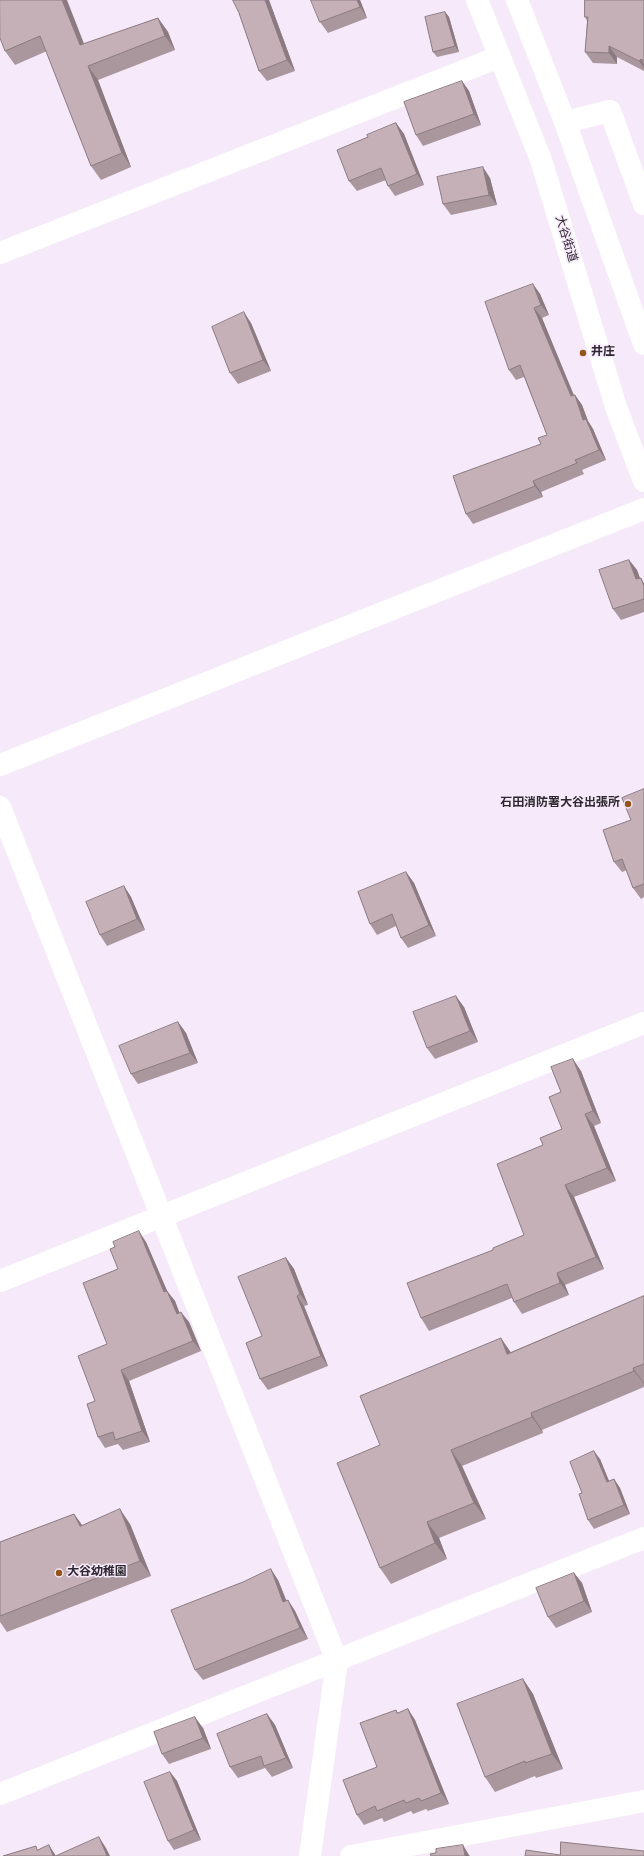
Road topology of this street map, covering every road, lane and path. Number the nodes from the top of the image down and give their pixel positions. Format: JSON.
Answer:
{"nodes":[{"id":1,"x":477,"y":0,"type":"edge"},
{"id":2,"x":517,"y":0,"type":"edge"},
{"id":3,"x":499,"y":57,"type":"junction"},
{"id":4,"x":565,"y":122,"type":"junction"},
{"id":5,"x":644,"y":204,"type":"edge"},
{"id":6,"x":0,"y":253,"type":"edge"},
{"id":7,"x":644,"y":344,"type":"edge"},
{"id":8,"x":644,"y":481,"type":"edge"},
{"id":9,"x":644,"y":509,"type":"edge"},
{"id":10,"x":0,"y":765,"type":"edge"},
{"id":11,"x":0,"y":807,"type":"edge"},
{"id":12,"x":644,"y":1023,"type":"edge"},
{"id":13,"x":163,"y":1217,"type":"junction"},
{"id":14,"x":0,"y":1281,"type":"edge"},
{"id":15,"x":644,"y":1538,"type":"edge"},
{"id":16,"x":337,"y":1661,"type":"junction"},
{"id":17,"x":0,"y":1794,"type":"edge"},
{"id":18,"x":644,"y":1801,"type":"edge"},
{"id":19,"x":310,"y":1856,"type":"edge"},
{"id":20,"x":351,"y":1856,"type":"edge"}],
"edges":[{"from":1,"to":3,"type":"street","name":"大谷街道"},
{"from":2,"to":4,"type":"street"},
{"from":3,"to":6,"type":"street"},
{"from":3,"to":8,"type":"street","name":"大谷街道"},
{"from":4,"to":5,"type":"street"},
{"from":4,"to":7,"type":"street"},
{"from":9,"to":10,"type":"street"},
{"from":11,"to":13,"type":"street"},
{"from":12,"to":13,"type":"street"},
{"from":13,"to":14,"type":"street"},
{"from":13,"to":16,"type":"street"},
{"from":15,"to":16,"type":"street"},
{"from":16,"to":17,"type":"street"},
{"from":16,"to":19,"type":"street"},
{"from":18,"to":20,"type":"street"}]}
